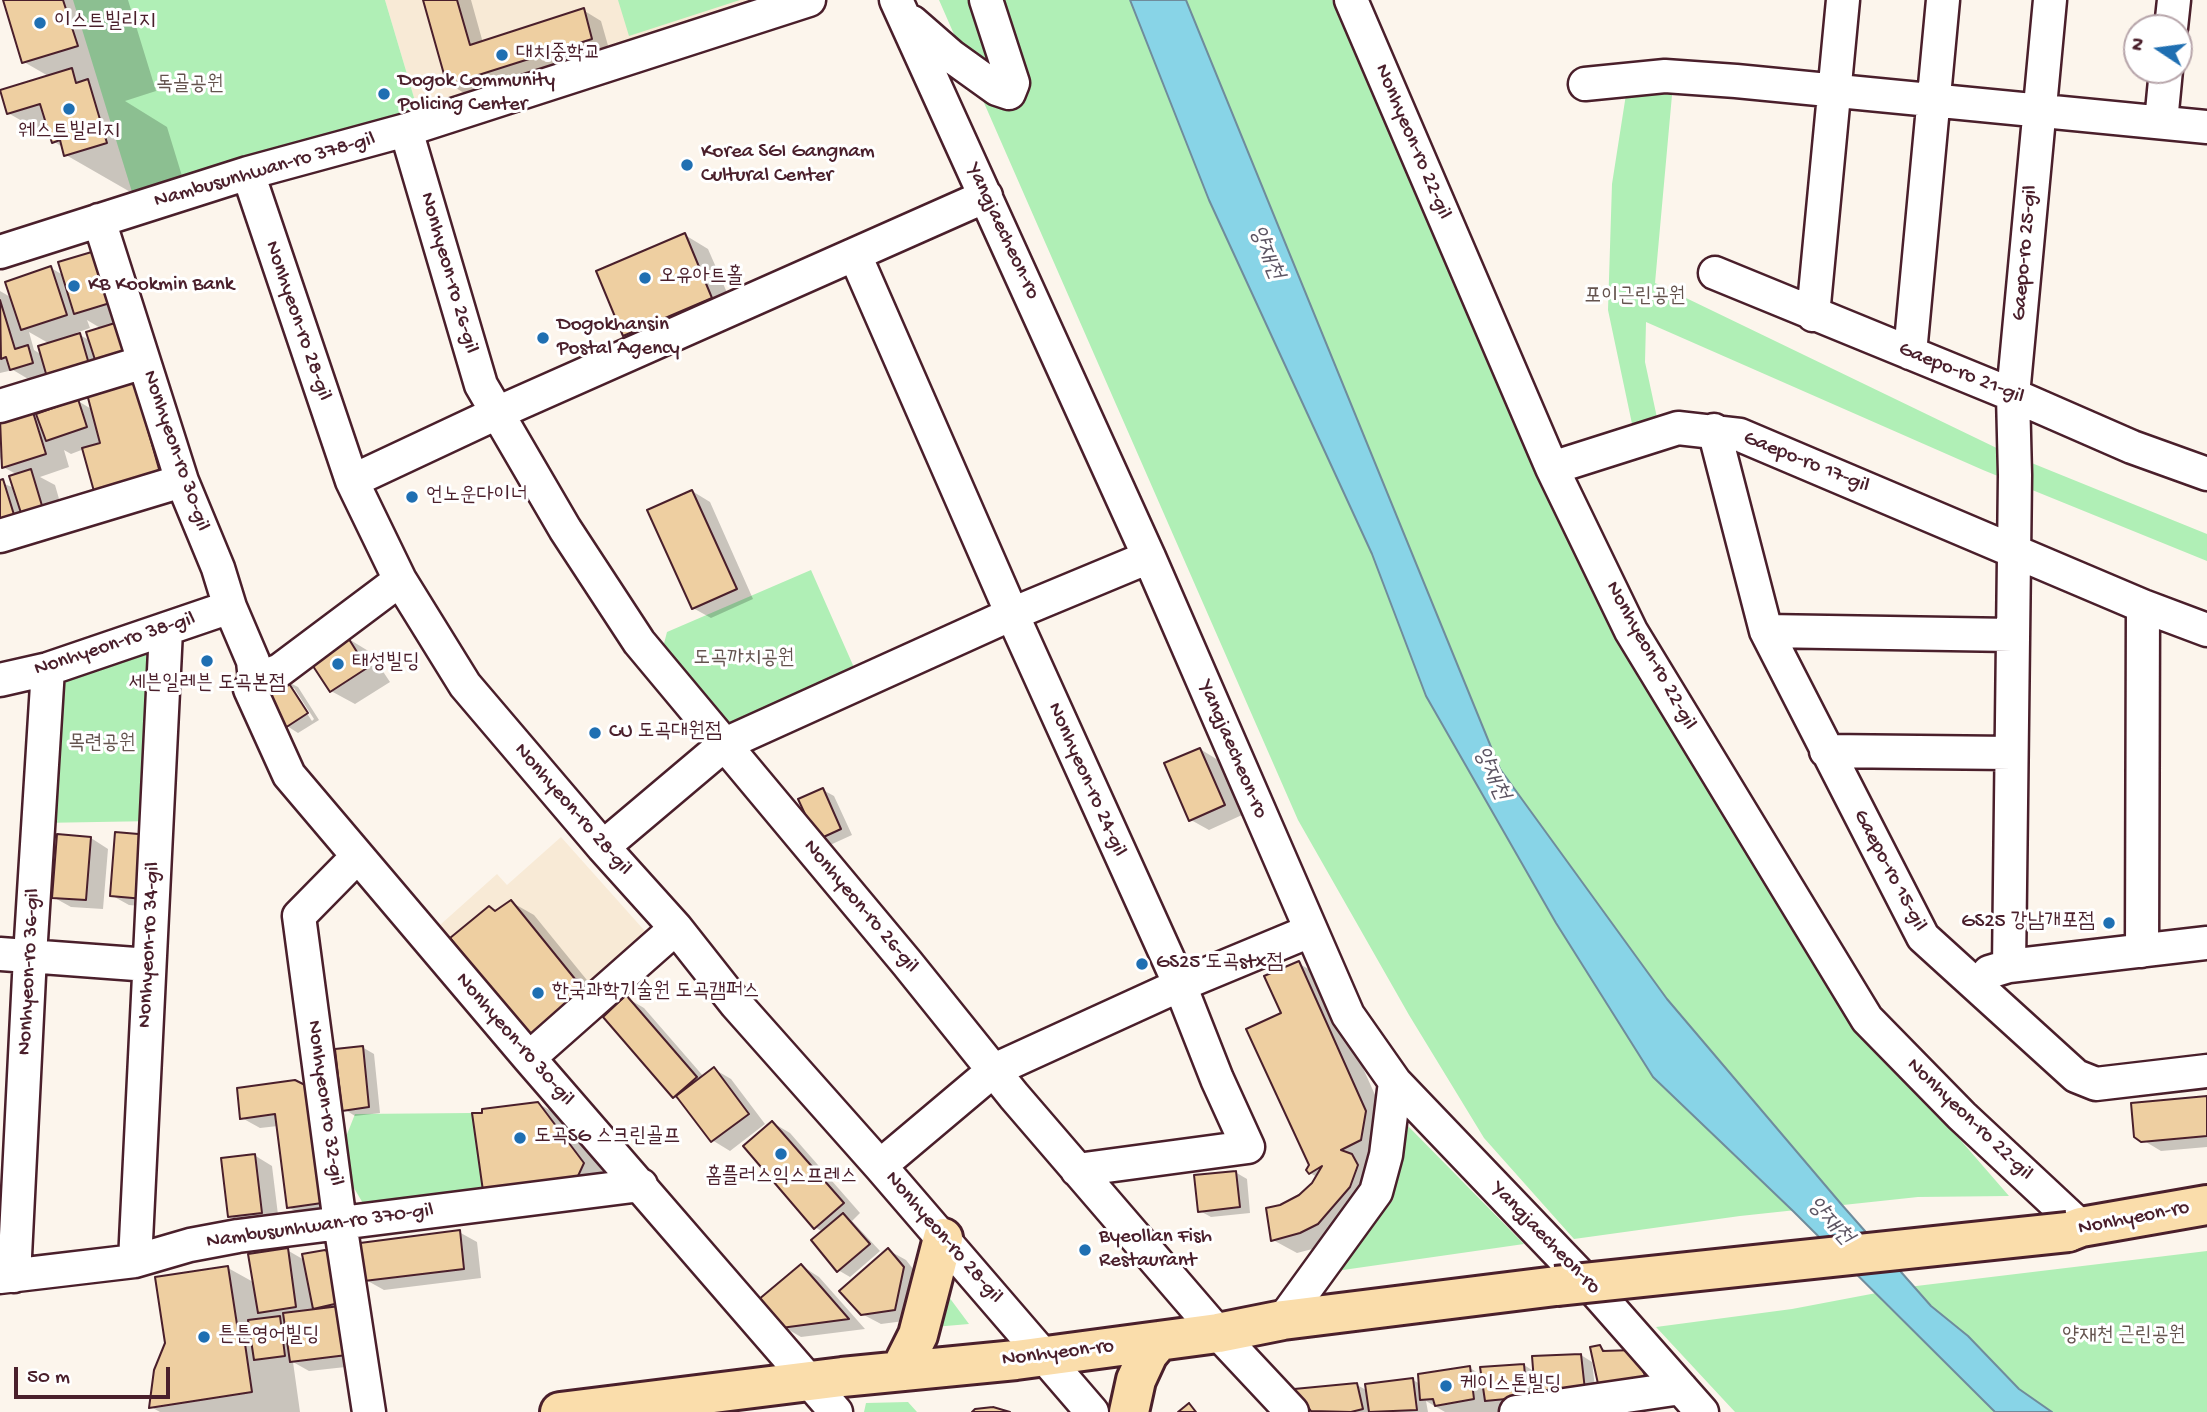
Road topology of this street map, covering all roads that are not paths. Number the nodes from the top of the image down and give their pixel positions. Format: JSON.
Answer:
{"nodes":[{"id":1,"x":809,"y":0,"type":"edge"},
{"id":2,"x":986,"y":0,"type":"edge"},
{"id":3,"x":1350,"y":0,"type":"edge"},
{"id":4,"x":1843,"y":0,"type":"edge"},
{"id":5,"x":1943,"y":0,"type":"edge"},
{"id":6,"x":2050,"y":0,"type":"edge"},
{"id":7,"x":904,"y":11,"type":"edge"},
{"id":8,"x":1585,"y":84,"type":"dead end"},
{"id":9,"x":2165,"y":84,"type":"edge"},
{"id":10,"x":1835,"y":89,"type":"junction"},
{"id":11,"x":1932,"y":99,"type":"junction"},
{"id":12,"x":2040,"y":111,"type":"junction"},
{"id":13,"x":2161,"y":122,"type":"junction"},
{"id":14,"x":2207,"y":127,"type":"edge"},
{"id":15,"x":406,"y":130,"type":"junction"},
{"id":16,"x":247,"y":173,"type":"junction"},
{"id":17,"x":986,"y":196,"type":"junction"},
{"id":18,"x":99,"y":220,"type":"junction"},
{"id":19,"x":0,"y":252,"type":"edge"},
{"id":20,"x":855,"y":255,"type":"junction"},
{"id":21,"x":1714,"y":273,"type":"dead end"},
{"id":22,"x":1813,"y":315,"type":"junction"},
{"id":23,"x":1910,"y":353,"type":"junction"},
{"id":24,"x":145,"y":362,"type":"junction"},
{"id":25,"x":2013,"y":394,"type":"junction"},
{"id":26,"x":0,"y":406,"type":"edge"},
{"id":27,"x":497,"y":414,"type":"junction"},
{"id":28,"x":1714,"y":430,"type":"junction"},
{"id":29,"x":1552,"y":468,"type":"junction"},
{"id":30,"x":2207,"y":474,"type":"edge"},
{"id":31,"x":182,"y":481,"type":"junction"},
{"id":32,"x":352,"y":481,"type":"junction"},
{"id":33,"x":0,"y":536,"type":"edge"},
{"id":34,"x":2013,"y":551,"type":"junction"},
{"id":35,"x":1149,"y":557,"type":"junction"},
{"id":36,"x":400,"y":580,"type":"junction"},
{"id":37,"x":2143,"y":606,"type":"junction"},
{"id":38,"x":230,"y":607,"type":"junction"},
{"id":39,"x":1012,"y":614,"type":"junction"},
{"id":40,"x":2207,"y":629,"type":"edge"},
{"id":41,"x":166,"y":630,"type":"junction"},
{"id":42,"x":1766,"y":631,"type":"junction"},
{"id":43,"x":2012,"y":635,"type":"junction"},
{"id":44,"x":48,"y":669,"type":"junction"},
{"id":45,"x":0,"y":680,"type":"edge"},
{"id":46,"x":255,"y":680,"type":"junction"},
{"id":47,"x":725,"y":744,"type":"junction"},
{"id":48,"x":1826,"y":751,"type":"junction"},
{"id":49,"x":2011,"y":753,"type":"junction"},
{"id":50,"x":603,"y":848,"type":"junction"},
{"id":51,"x":357,"y":857,"type":"junction"},
{"id":52,"x":676,"y":928,"type":"junction"},
{"id":53,"x":1310,"y":930,"type":"junction"},
{"id":54,"x":2207,"y":943,"type":"edge"},
{"id":55,"x":2142,"y":951,"type":"junction"},
{"id":56,"x":15,"y":955,"type":"edge"},
{"id":57,"x":149,"y":965,"type":"junction"},
{"id":58,"x":2009,"y":966,"type":"junction"},
{"id":59,"x":1968,"y":979,"type":"junction"},
{"id":60,"x":1180,"y":985,"type":"junction"},
{"id":61,"x":529,"y":1058,"type":"junction"},
{"id":62,"x":995,"y":1070,"type":"junction"},
{"id":63,"x":2207,"y":1071,"type":"edge"},
{"id":64,"x":1395,"y":1082,"type":"junction"},
{"id":65,"x":880,"y":1166,"type":"junction"},
{"id":66,"x":1077,"y":1170,"type":"junction"},
{"id":67,"x":641,"y":1185,"type":"junction"},
{"id":68,"x":2207,"y":1205,"type":"edge"},
{"id":69,"x":340,"y":1223,"type":"junction"},
{"id":70,"x":2207,"y":1227,"type":"edge"},
{"id":71,"x":2074,"y":1229,"type":"junction"},
{"id":72,"x":943,"y":1238,"type":"junction"},
{"id":73,"x":135,"y":1261,"type":"junction"},
{"id":74,"x":7,"y":1277,"type":"edge"},
{"id":75,"x":1283,"y":1320,"type":"junction"},
{"id":76,"x":1218,"y":1333,"type":"junction"},
{"id":77,"x":1159,"y":1340,"type":"junction"},
{"id":78,"x":1044,"y":1356,"type":"junction"},
{"id":79,"x":900,"y":1371,"type":"junction"},
{"id":80,"x":809,"y":1381,"type":"junction"},
{"id":81,"x":1681,"y":1388,"type":"junction"},
{"id":82,"x":737,"y":1401,"type":"edge"},
{"id":83,"x":579,"y":1411,"type":"edge"},
{"id":84,"x":369,"y":1412,"type":"edge"},
{"id":85,"x":836,"y":1412,"type":"edge"},
{"id":86,"x":1092,"y":1412,"type":"edge"},
{"id":87,"x":1129,"y":1412,"type":"edge"},
{"id":88,"x":1292,"y":1412,"type":"edge"},
{"id":89,"x":1516,"y":1412,"type":"edge"},
{"id":90,"x":1653,"y":1412,"type":"edge"},
{"id":91,"x":1702,"y":1412,"type":"edge"}],
"edges":[{"from":1,"to":15,"type":"street","name":"Nambusunhwan-ro 378-gil"},
{"from":2,"to":7,"type":"street"},
{"from":3,"to":29,"type":"street","name":"Nonhyeon-ro 22-gil"},
{"from":4,"to":10,"type":"street"},
{"from":5,"to":11,"type":"street"},
{"from":6,"to":12,"type":"street","name":"Gaepo-ro 25-gil"},
{"from":7,"to":17,"type":"street","name":"Yangjaecheon-ro"},
{"from":8,"to":10,"type":"street"},
{"from":9,"to":13,"type":"street"},
{"from":10,"to":11,"type":"street"},
{"from":10,"to":22,"type":"street"},
{"from":11,"to":12,"type":"street"},
{"from":11,"to":23,"type":"street"},
{"from":12,"to":13,"type":"street"},
{"from":12,"to":25,"type":"street","name":"Gaepo-ro 25-gil"},
{"from":13,"to":14,"type":"street"},
{"from":15,"to":16,"type":"street","name":"Nambusunhwan-ro 378-gil"},
{"from":15,"to":27,"type":"street","name":"Nonhyeon-ro 26-gil"},
{"from":16,"to":18,"type":"street","name":"Nambusunhwan-ro 378-gil"},
{"from":16,"to":32,"type":"street","name":"Nonhyeon-ro 28-gil"},
{"from":17,"to":20,"type":"street"},
{"from":17,"to":35,"type":"street","name":"Yangjaecheon-ro"},
{"from":18,"to":19,"type":"street","name":"Nambusunhwan-ro 378-gil"},
{"from":18,"to":24,"type":"street","name":"Nonhyeon-ro 30-gil"},
{"from":20,"to":27,"type":"street"},
{"from":20,"to":39,"type":"street","name":"Nonhyeon-ro 24-gil"},
{"from":21,"to":22,"type":"street","name":"Gaepo-ro 21-gil"},
{"from":22,"to":23,"type":"street","name":"Gaepo-ro 21-gil"},
{"from":23,"to":25,"type":"street","name":"Gaepo-ro 21-gil"},
{"from":24,"to":26,"type":"street"},
{"from":24,"to":31,"type":"street","name":"Nonhyeon-ro 30-gil"},
{"from":25,"to":30,"type":"street","name":"Gaepo-ro 21-gil"},
{"from":25,"to":34,"type":"street","name":"Gaepo-ro 25-gil"},
{"from":27,"to":32,"type":"street"},
{"from":27,"to":47,"type":"street","name":"Nonhyeon-ro 26-gil"},
{"from":28,"to":29,"type":"street","name":"Gaepo-ro 17-gil"},
{"from":28,"to":34,"type":"street","name":"Gaepo-ro 17-gil"},
{"from":28,"to":42,"type":"street","name":"Gaepo-ro 15-gil"},
{"from":29,"to":71,"type":"street","name":"Nonhyeon-ro 22-gil"},
{"from":31,"to":33,"type":"street"},
{"from":31,"to":38,"type":"street","name":"Nonhyeon-ro 30-gil"},
{"from":32,"to":36,"type":"street","name":"Nonhyeon-ro 28-gil"},
{"from":34,"to":37,"type":"street","name":"Gaepo-ro 17-gil"},
{"from":34,"to":43,"type":"street"},
{"from":35,"to":39,"type":"street"},
{"from":35,"to":53,"type":"street","name":"Yangjaecheon-ro"},
{"from":36,"to":46,"type":"street"},
{"from":36,"to":50,"type":"street","name":"Nonhyeon-ro 28-gil"},
{"from":37,"to":40,"type":"street","name":"Gaepo-ro 17-gil"},
{"from":37,"to":55,"type":"street"},
{"from":38,"to":41,"type":"street","name":"Nonhyeon-ro 38-gil"},
{"from":38,"to":46,"type":"street","name":"Nonhyeon-ro 30-gil"},
{"from":39,"to":47,"type":"street"},
{"from":39,"to":60,"type":"street","name":"Nonhyeon-ro 24-gil"},
{"from":41,"to":44,"type":"street","name":"Nonhyeon-ro 38-gil"},
{"from":41,"to":57,"type":"street","name":"Nonhyeon-ro 34-gil"},
{"from":42,"to":43,"type":"street"},
{"from":42,"to":48,"type":"street","name":"Gaepo-ro 15-gil"},
{"from":43,"to":49,"type":"street"},
{"from":44,"to":45,"type":"street","name":"Nonhyeon-ro 38-gil"},
{"from":44,"to":56,"type":"street","name":"Nonhyeon-ro 36-gil"},
{"from":46,"to":51,"type":"street","name":"Nonhyeon-ro 30-gil"},
{"from":47,"to":50,"type":"street"},
{"from":47,"to":62,"type":"street","name":"Nonhyeon-ro 26-gil"},
{"from":48,"to":49,"type":"street"},
{"from":48,"to":59,"type":"street","name":"Gaepo-ro 15-gil"},
{"from":49,"to":58,"type":"street"},
{"from":50,"to":52,"type":"street","name":"Nonhyeon-ro 28-gil"},
{"from":51,"to":61,"type":"street","name":"Nonhyeon-ro 30-gil"},
{"from":51,"to":69,"type":"street","name":"Nonhyeon-ro 32-gil"},
{"from":52,"to":61,"type":"street"},
{"from":52,"to":65,"type":"street","name":"Nonhyeon-ro 28-gil"},
{"from":53,"to":60,"type":"street"},
{"from":53,"to":64,"type":"street","name":"Yangjaecheon-ro"},
{"from":54,"to":55,"type":"street"},
{"from":55,"to":58,"type":"street"},
{"from":56,"to":57,"type":"street"},
{"from":56,"to":74,"type":"street","name":"Nonhyeon-ro 36-gil"},
{"from":57,"to":73,"type":"street","name":"Nonhyeon-ro 34-gil"},
{"from":58,"to":59,"type":"street"},
{"from":59,"to":63,"type":"street","name":"Gaepo-ro 15-gil"},
{"from":60,"to":62,"type":"street"},
{"from":60,"to":66,"type":"street","name":"Nonhyeon-ro 24-gil"},
{"from":61,"to":67,"type":"street","name":"Nonhyeon-ro 30-gil"},
{"from":62,"to":65,"type":"street"},
{"from":62,"to":66,"type":"street","name":"Nonhyeon-ro 26-gil"},
{"from":64,"to":75,"type":"street"},
{"from":64,"to":81,"type":"street","name":"Yangjaecheon-ro"},
{"from":65,"to":72,"type":"street","name":"Nonhyeon-ro 28-gil"},
{"from":66,"to":76,"type":"street","name":"Nonhyeon-ro 26-gil"},
{"from":67,"to":69,"type":"street","name":"Nambusunhwan-ro 370-gil"},
{"from":67,"to":80,"type":"street","name":"Nonhyeon-ro 30-gil"},
{"from":68,"to":71,"type":"main road","name":"Nonhyeon-ro"},
{"from":69,"to":73,"type":"street","name":"Nambusunhwan-ro 370-gil"},
{"from":69,"to":84,"type":"street","name":"Nonhyeon-ro 32-gil"},
{"from":70,"to":71,"type":"main road","name":"Nonhyeon-ro"},
{"from":71,"to":75,"type":"main road","name":"Nonhyeon-ro","bridge":true},
{"from":72,"to":78,"type":"street","name":"Nonhyeon-ro 28-gil"},
{"from":72,"to":79,"type":"main road"},
{"from":73,"to":74,"type":"street","name":"Nambusunhwan-ro 370-gil"},
{"from":75,"to":76,"type":"main road","name":"Nonhyeon-ro"},
{"from":76,"to":77,"type":"main road","name":"Nonhyeon-ro"},
{"from":76,"to":88,"type":"street","name":"Nonhyeon-ro 26-gil"},
{"from":77,"to":78,"type":"main road","name":"Nonhyeon-ro"},
{"from":77,"to":87,"type":"main road"},
{"from":78,"to":79,"type":"main road","name":"Nonhyeon-ro"},
{"from":78,"to":86,"type":"street","name":"Nonhyeon-ro 28-gil"},
{"from":79,"to":80,"type":"main road","name":"Nonhyeon-ro"},
{"from":80,"to":82,"type":"main road","name":"Nonhyeon-ro"},
{"from":80,"to":85,"type":"street","name":"Nonhyeon-ro 30-gil"},
{"from":81,"to":89,"type":"street"},
{"from":81,"to":90,"type":"street"},
{"from":81,"to":91,"type":"street","name":"Yangjaecheon-ro"},
{"from":82,"to":83,"type":"main road","name":"Nonhyeon-ro"}]}
